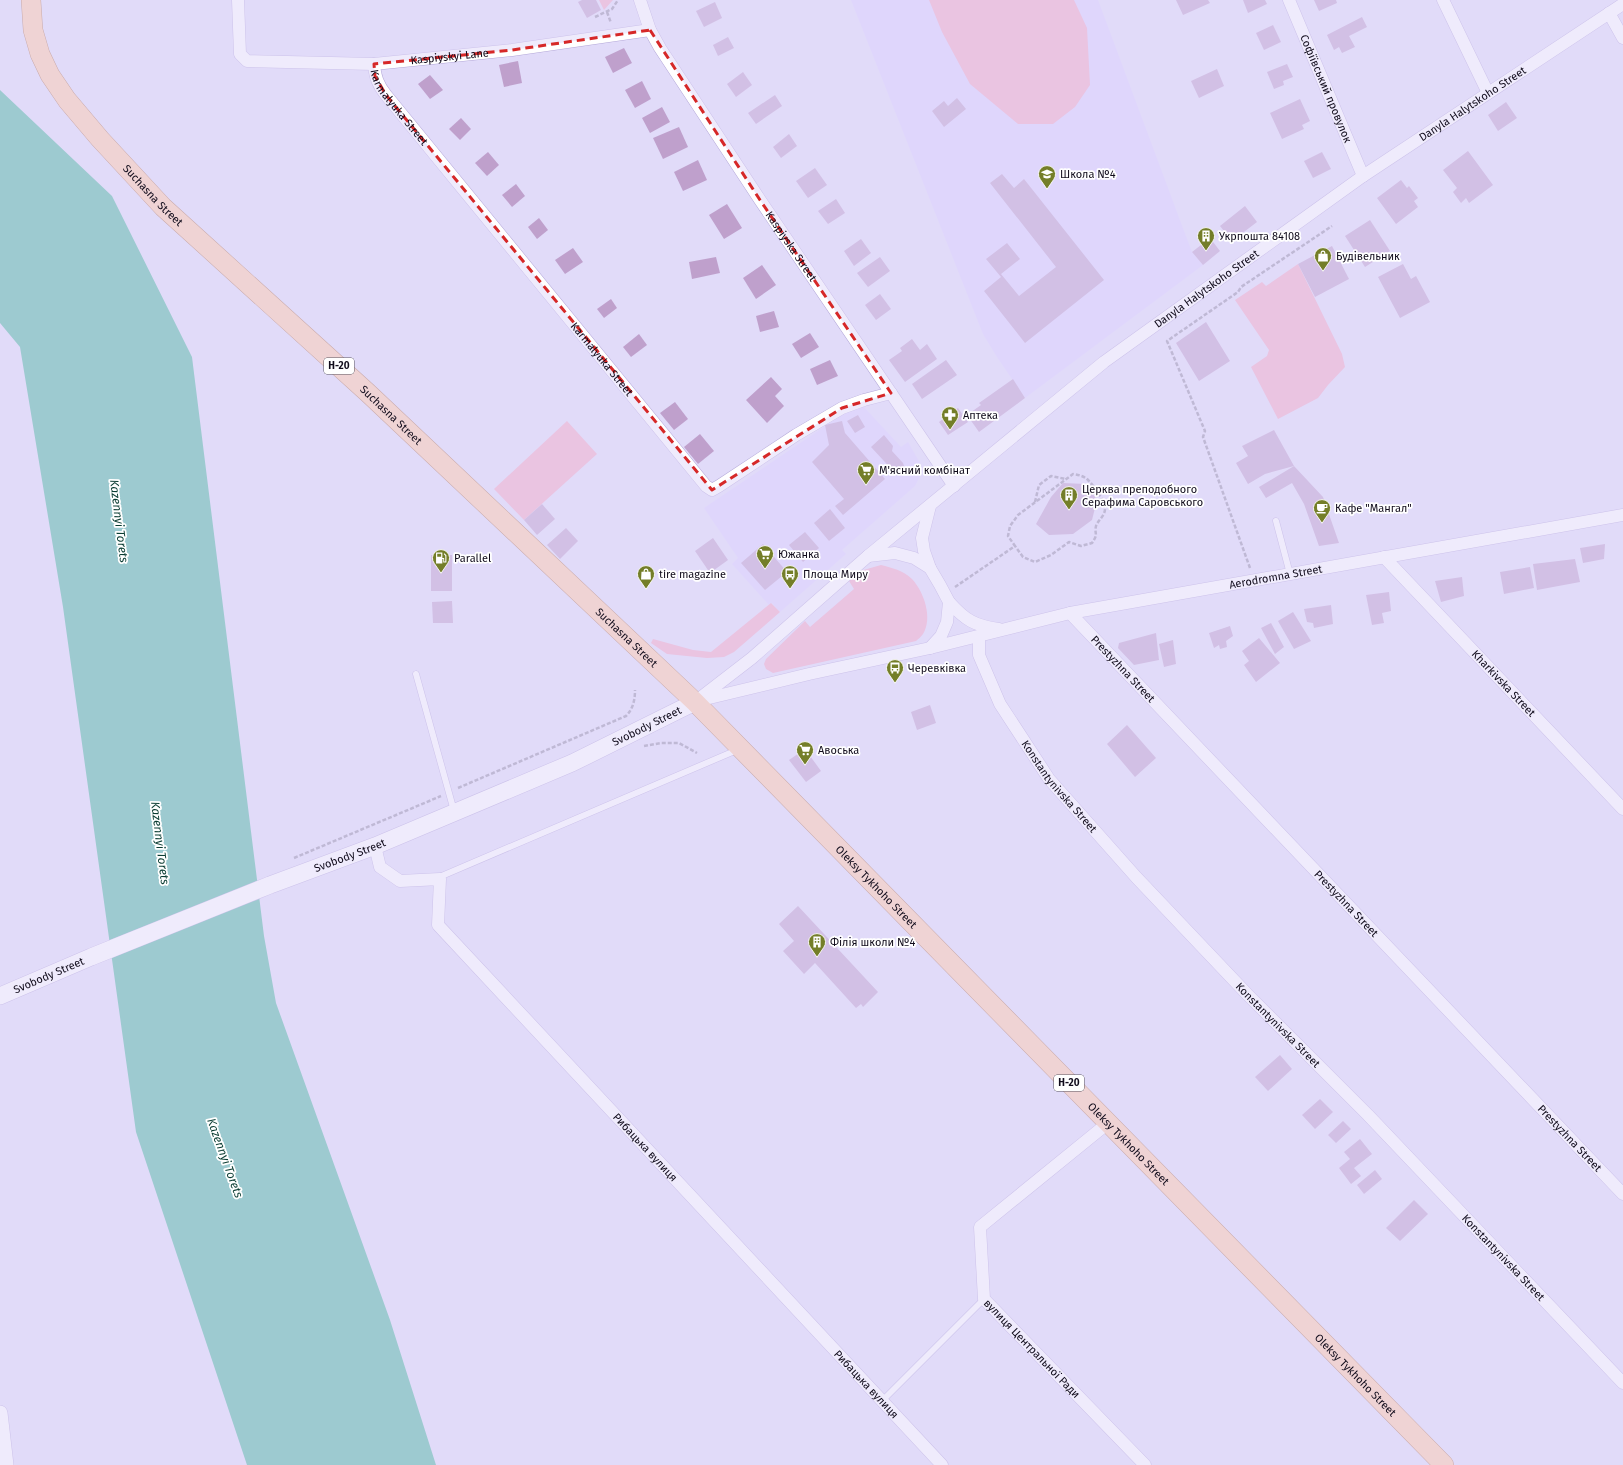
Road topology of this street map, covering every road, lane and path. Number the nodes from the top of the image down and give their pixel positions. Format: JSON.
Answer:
{"nodes":[{"id":1,"x":31,"y":0,"type":"edge"},
{"id":2,"x":238,"y":0,"type":"edge"},
{"id":3,"x":618,"y":0,"type":"edge"},
{"id":4,"x":640,"y":0,"type":"edge"},
{"id":5,"x":1289,"y":0,"type":"edge"},
{"id":6,"x":1443,"y":0,"type":"edge"},
{"id":7,"x":1623,"y":4,"type":"edge"},
{"id":8,"x":1609,"y":13,"type":"junction"},
{"id":9,"x":595,"y":17,"type":"dead end"},
{"id":10,"x":650,"y":30,"type":"junction"},
{"id":11,"x":1623,"y":38,"type":"edge"},
{"id":12,"x":374,"y":64,"type":"junction"},
{"id":13,"x":1488,"y":93,"type":"junction"},
{"id":14,"x":1363,"y":176,"type":"junction"},
{"id":15,"x":1332,"y":226,"type":"dead end"},
{"id":16,"x":891,"y":393,"type":"junction"},
{"id":17,"x":1067,"y":479,"type":"junction"},
{"id":18,"x":954,"y":486,"type":"junction"},
{"id":19,"x":1035,"y":502,"type":"junction"},
{"id":20,"x":930,"y":506,"type":"junction"},
{"id":21,"x":1623,"y":515,"type":"edge"},
{"id":22,"x":1276,"y":521,"type":"dead end"},
{"id":23,"x":1015,"y":546,"type":"junction"},
{"id":24,"x":868,"y":556,"type":"junction"},
{"id":25,"x":1384,"y":557,"type":"junction"},
{"id":26,"x":930,"y":568,"type":"junction"},
{"id":27,"x":1290,"y":574,"type":"junction"},
{"id":28,"x":1255,"y":580,"type":"junction"},
{"id":29,"x":947,"y":598,"type":"junction"},
{"id":30,"x":1070,"y":613,"type":"junction"},
{"id":31,"x":1004,"y":629,"type":"junction"},
{"id":32,"x":979,"y":637,"type":"junction"},
{"id":33,"x":930,"y":648,"type":"junction"},
{"id":34,"x":416,"y":674,"type":"dead end"},
{"id":35,"x":635,"y":690,"type":"dead end"},
{"id":36,"x":694,"y":702,"type":"junction"},
{"id":37,"x":740,"y":748,"type":"junction"},
{"id":38,"x":457,"y":789,"type":"dead end"},
{"id":39,"x":443,"y":795,"type":"dead end"},
{"id":40,"x":1623,"y":809,"type":"edge"},
{"id":41,"x":455,"y":812,"type":"junction"},
{"id":42,"x":375,"y":846,"type":"junction"},
{"id":43,"x":293,"y":858,"type":"dead end"},
{"id":44,"x":435,"y":879,"type":"junction"},
{"id":45,"x":0,"y":996,"type":"edge"},
{"id":46,"x":1108,"y":1123,"type":"junction"},
{"id":47,"x":1623,"y":1194,"type":"edge"},
{"id":48,"x":984,"y":1299,"type":"junction"},
{"id":49,"x":1623,"y":1383,"type":"edge"},
{"id":50,"x":882,"y":1400,"type":"junction"},
{"id":51,"x":0,"y":1413,"type":"edge"},
{"id":52,"x":6,"y":1465,"type":"edge"},
{"id":53,"x":942,"y":1465,"type":"edge"},
{"id":54,"x":1145,"y":1465,"type":"edge"},
{"id":55,"x":1444,"y":1465,"type":"edge"}],
"edges":[{"from":1,"to":36,"type":"main road","name":"Suchasna Street","number":"Н-20"},
{"from":2,"to":12,"type":"street","name":"Kaspiyskyi Lane"},
{"from":3,"to":9,"type":"path"},
{"from":4,"to":10,"type":"street","name":"Kaspiyska Street"},
{"from":5,"to":14,"type":"street","name":"Софіївський провулок"},
{"from":6,"to":13,"type":"street"},
{"from":7,"to":8,"type":"street","name":"Danyla Halytskoho Street"},
{"from":8,"to":11,"type":"street"},
{"from":8,"to":13,"type":"street","name":"Danyla Halytskoho Street"},
{"from":10,"to":12,"type":"street","name":"Kaspiyskyi Lane"},
{"from":10,"to":16,"type":"street","name":"Kaspiyska Street"},
{"from":12,"to":16,"type":"street","name":"Karmalyuka Street"},
{"from":13,"to":14,"type":"street","name":"Danyla Halytskoho Street"},
{"from":14,"to":18,"type":"street","name":"Danyla Halytskoho Street"},
{"from":15,"to":28,"type":"path"},
{"from":16,"to":18,"type":"street","name":"Kaspiyska Street"},
{"from":17,"to":19,"type":"path"},
{"from":17,"to":19,"type":"path"},
{"from":17,"to":23,"type":"path"},
{"from":18,"to":20,"type":"street","name":"Danyla Halytskoho Street"},
{"from":19,"to":23,"type":"path"},
{"from":20,"to":24,"type":"street","name":"Danyla Halytskoho Street"},
{"from":20,"to":26,"type":"street"},
{"from":21,"to":25,"type":"street","name":"Aerodromna Street"},
{"from":22,"to":27,"type":"lane"},
{"from":23,"to":29,"type":"path"},
{"from":24,"to":26,"type":"street"},
{"from":24,"to":36,"type":"street"},
{"from":25,"to":27,"type":"street","name":"Aerodromna Street"},
{"from":25,"to":40,"type":"street","name":"Kharkivska Street"},
{"from":26,"to":29,"type":"street"},
{"from":27,"to":28,"type":"street","name":"Aerodromna Street"},
{"from":28,"to":30,"type":"street","name":"Aerodromna Street"},
{"from":29,"to":31,"type":"street"},
{"from":29,"to":33,"type":"street"},
{"from":30,"to":31,"type":"street","name":"Aerodromna Street"},
{"from":30,"to":47,"type":"street","name":"Prestyzhna Street"},
{"from":31,"to":32,"type":"street","name":"Aerodromna Street"},
{"from":32,"to":33,"type":"street","name":"Aerodromna Street"},
{"from":32,"to":49,"type":"street","name":"Konstantynivska Street"},
{"from":33,"to":36,"type":"street"},
{"from":34,"to":41,"type":"lane"},
{"from":35,"to":38,"type":"path"},
{"from":36,"to":37,"type":"main road","name":"Oleksy Tykhoho Street","number":"Н-20"},
{"from":36,"to":41,"type":"main road","name":"Svobody Street"},
{"from":37,"to":44,"type":"lane"},
{"from":37,"to":46,"type":"main road","name":"Oleksy Tykhoho Street","number":"Н-20"},
{"from":39,"to":43,"type":"path"},
{"from":41,"to":42,"type":"main road","name":"Svobody Street"},
{"from":42,"to":44,"type":"street"},
{"from":42,"to":45,"type":"main road","name":"Svobody Street"},
{"from":44,"to":50,"type":"street","name":"Рибацька вулиця"},
{"from":46,"to":48,"type":"street","name":"вулиця Центральної Ради"},
{"from":46,"to":55,"type":"main road","name":"Oleksy Tykhoho Street","number":"Н-20"},
{"from":48,"to":50,"type":"lane"},
{"from":48,"to":54,"type":"street","name":"вулиця Центральної Ради"},
{"from":50,"to":53,"type":"street","name":"Рибацька вулиця"},
{"from":51,"to":52,"type":"street"}]}
